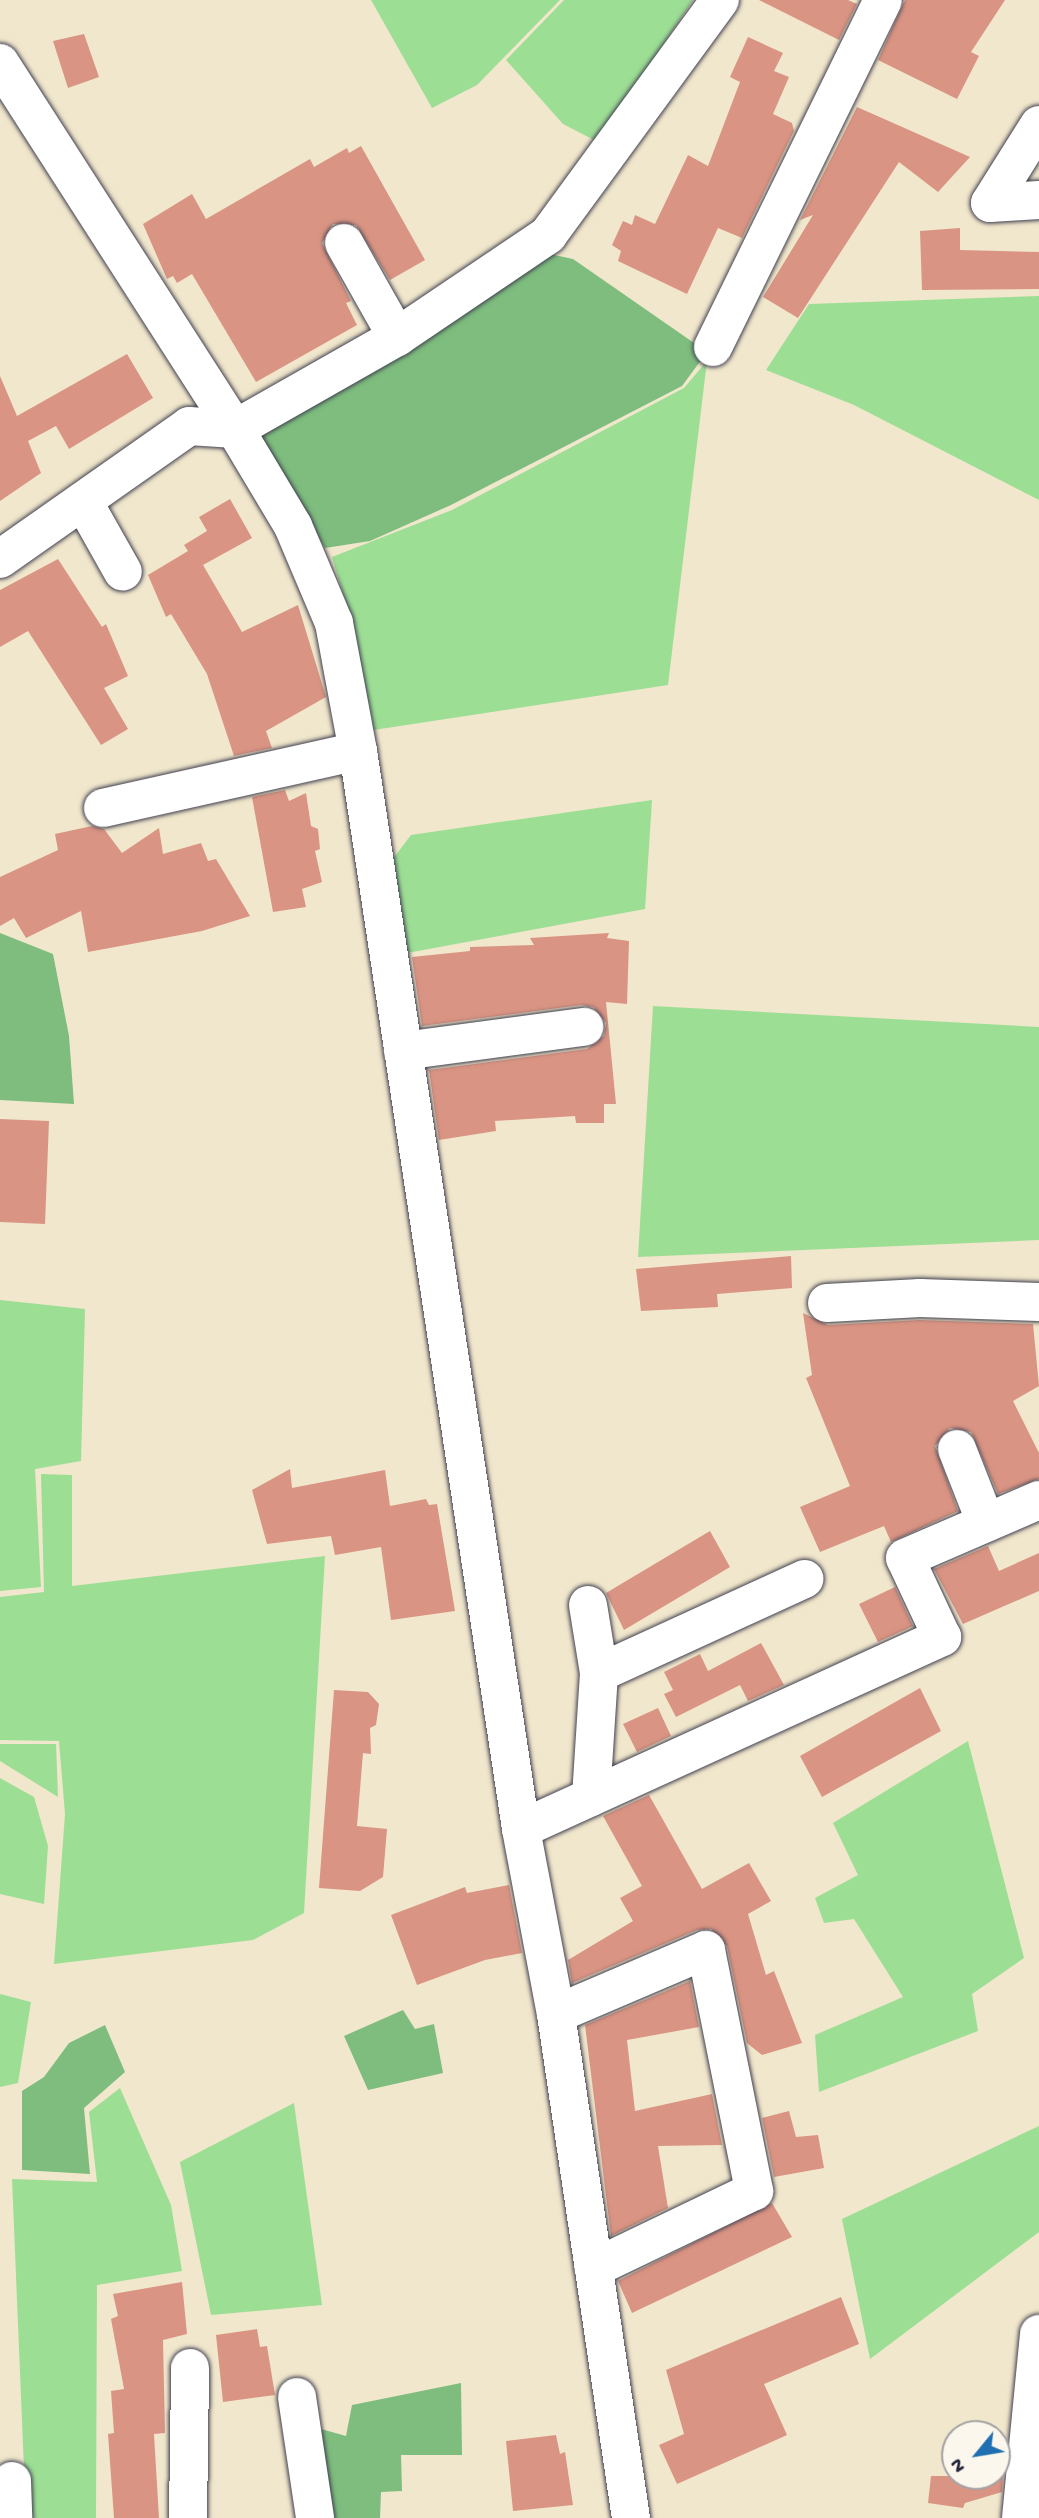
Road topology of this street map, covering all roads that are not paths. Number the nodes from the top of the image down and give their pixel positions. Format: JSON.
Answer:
{"nodes":[{"id":1,"x":720,"y":0,"type":"edge"},
{"id":2,"x":883,"y":0,"type":"edge"},
{"id":3,"x":0,"y":63,"type":"edge"},
{"id":4,"x":1039,"y":125,"type":"edge"},
{"id":5,"x":1039,"y":200,"type":"edge"},
{"id":6,"x":345,"y":243,"type":"dead end"},
{"id":7,"x":397,"y":337,"type":"junction"},
{"id":8,"x":713,"y":347,"type":"dead end"},
{"id":9,"x":235,"y":429,"type":"junction"},
{"id":10,"x":83,"y":501,"type":"junction"},
{"id":11,"x":0,"y":559,"type":"edge"},
{"id":12,"x":123,"y":572,"type":"dead end"},
{"id":13,"x":358,"y":751,"type":"junction"},
{"id":14,"x":103,"y":808,"type":"dead end"},
{"id":15,"x":584,"y":1027,"type":"dead end"},
{"id":16,"x":403,"y":1051,"type":"junction"},
{"id":17,"x":1039,"y":1302,"type":"edge"},
{"id":18,"x":827,"y":1303,"type":"dead end"},
{"id":19,"x":957,"y":1449,"type":"dead end"},
{"id":20,"x":1039,"y":1500,"type":"edge"},
{"id":21,"x":986,"y":1523,"type":"junction"},
{"id":22,"x":804,"y":1579,"type":"dead end"},
{"id":23,"x":588,"y":1605,"type":"dead end"},
{"id":24,"x":599,"y":1673,"type":"junction"},
{"id":25,"x":591,"y":1797,"type":"junction"},
{"id":26,"x":521,"y":1829,"type":"junction"},
{"id":27,"x":556,"y":2014,"type":"junction"},
{"id":28,"x":594,"y":2267,"type":"junction"},
{"id":29,"x":1039,"y":2334,"type":"edge"},
{"id":30,"x":190,"y":2368,"type":"dead end"},
{"id":31,"x":297,"y":2397,"type":"dead end"},
{"id":32,"x":188,"y":2518,"type":"edge"},
{"id":33,"x":315,"y":2518,"type":"edge"},
{"id":34,"x":631,"y":2518,"type":"edge"},
{"id":35,"x":1021,"y":2518,"type":"edge"}],
"edges":[{"from":1,"to":7,"type":"street"},
{"from":2,"to":8,"type":"street"},
{"from":3,"to":9,"type":"street"},
{"from":4,"to":5,"type":"street"},
{"from":6,"to":7,"type":"street"},
{"from":7,"to":9,"type":"street"},
{"from":9,"to":10,"type":"street"},
{"from":9,"to":13,"type":"street"},
{"from":10,"to":11,"type":"street"},
{"from":10,"to":12,"type":"street"},
{"from":13,"to":14,"type":"street"},
{"from":13,"to":16,"type":"street"},
{"from":15,"to":16,"type":"street"},
{"from":16,"to":26,"type":"street"},
{"from":17,"to":18,"type":"street"},
{"from":19,"to":21,"type":"street"},
{"from":20,"to":21,"type":"street"},
{"from":21,"to":25,"type":"street"},
{"from":22,"to":24,"type":"street"},
{"from":23,"to":24,"type":"street"},
{"from":24,"to":25,"type":"street"},
{"from":25,"to":26,"type":"street"},
{"from":26,"to":27,"type":"street"},
{"from":27,"to":28,"type":"street"},
{"from":27,"to":28,"type":"street"},
{"from":28,"to":34,"type":"street"},
{"from":29,"to":35,"type":"street"},
{"from":30,"to":32,"type":"street"},
{"from":31,"to":33,"type":"street"}]}
